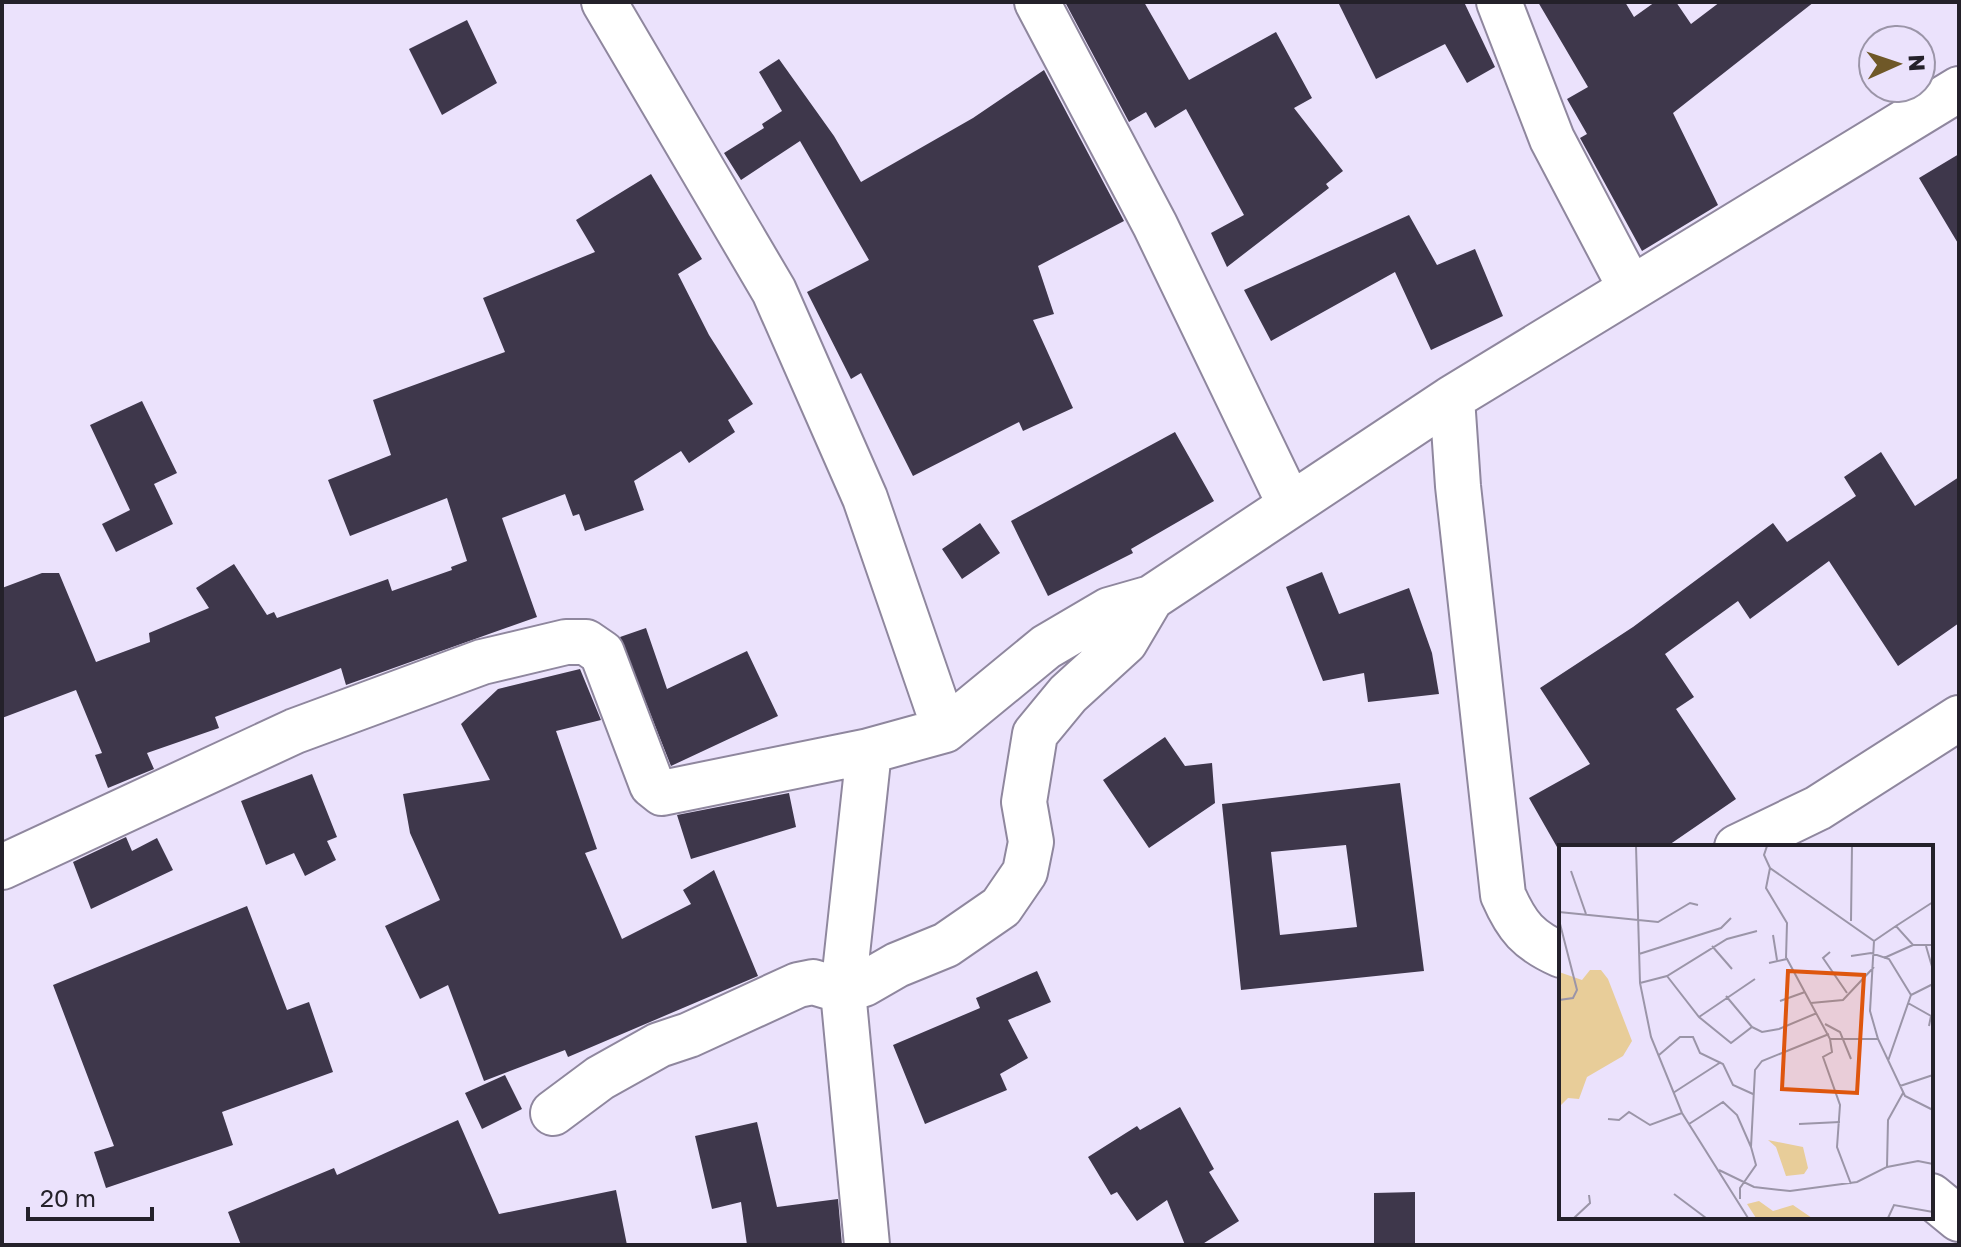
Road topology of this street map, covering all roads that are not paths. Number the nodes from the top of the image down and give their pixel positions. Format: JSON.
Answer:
{"nodes":[{"id":1,"x":604,"y":2,"type":"edge"},
{"id":2,"x":1037,"y":2,"type":"edge"},
{"id":3,"x":1499,"y":2,"type":"edge"},
{"id":4,"x":1959,"y":89,"type":"edge"},
{"id":5,"x":1631,"y":289,"type":"junction"},
{"id":6,"x":1452,"y":398,"type":"junction"},
{"id":7,"x":1290,"y":505,"type":"junction"},
{"id":8,"x":1151,"y":598,"type":"junction"},
{"id":9,"x":1959,"y":718,"type":"edge"},
{"id":10,"x":945,"y":730,"type":"junction"},
{"id":11,"x":869,"y":751,"type":"junction"},
{"id":12,"x":1741,"y":845,"type":"edge"},
{"id":13,"x":2,"y":867,"type":"edge"},
{"id":14,"x":1559,"y":954,"type":"edge"},
{"id":15,"x":843,"y":991,"type":"junction"},
{"id":16,"x":553,"y":1113,"type":"dead end"},
{"id":17,"x":1933,"y":1198,"type":"edge"},
{"id":18,"x":1959,"y":1219,"type":"edge"},
{"id":19,"x":867,"y":1245,"type":"edge"}],
"edges":[{"from":1,"to":10,"type":"street"},
{"from":2,"to":7,"type":"street"},
{"from":3,"to":5,"type":"street"},
{"from":4,"to":5,"type":"street"},
{"from":5,"to":6,"type":"street"},
{"from":6,"to":7,"type":"street"},
{"from":6,"to":14,"type":"street"},
{"from":7,"to":8,"type":"street"},
{"from":8,"to":10,"type":"street"},
{"from":8,"to":15,"type":"street"},
{"from":9,"to":12,"type":"street"},
{"from":10,"to":11,"type":"street"},
{"from":11,"to":13,"type":"street"},
{"from":11,"to":15,"type":"street"},
{"from":15,"to":16,"type":"street"},
{"from":15,"to":19,"type":"street"},
{"from":17,"to":18,"type":"street"}]}
